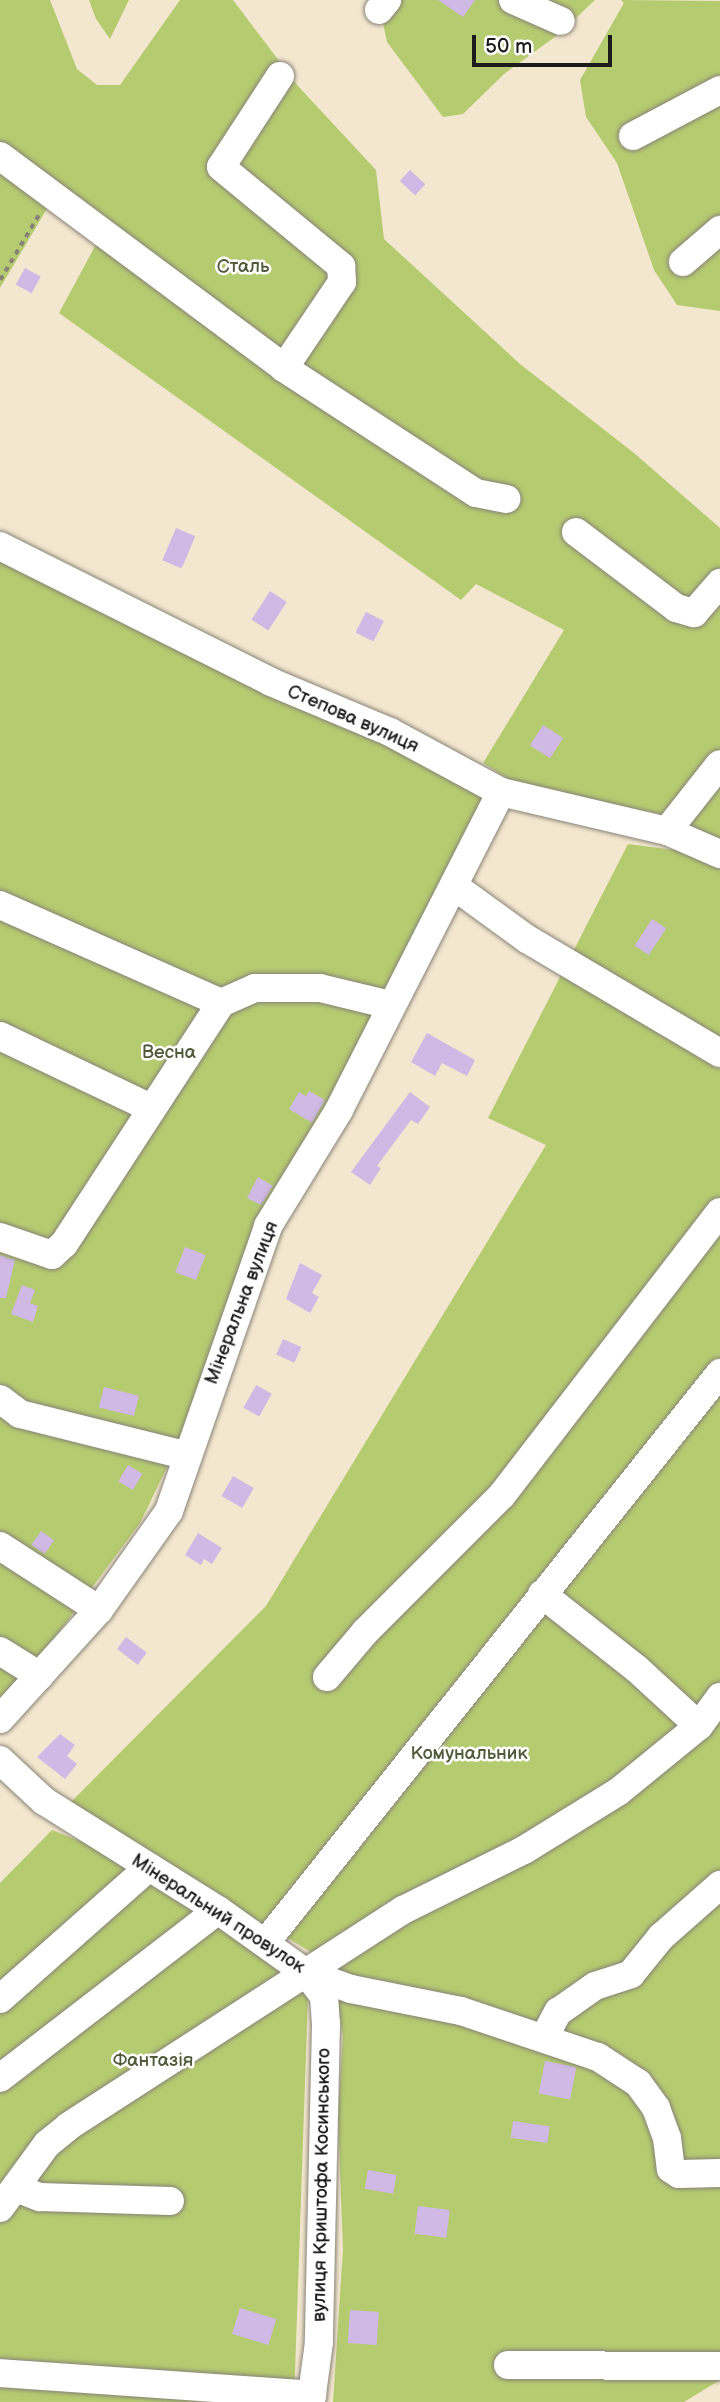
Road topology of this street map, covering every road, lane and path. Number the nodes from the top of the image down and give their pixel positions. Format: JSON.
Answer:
{"nodes":[{"id":1,"x":513,"y":0,"type":"edge"},
{"id":2,"x":561,"y":21,"type":"dead end"},
{"id":3,"x":280,"y":75,"type":"dead end"},
{"id":4,"x":720,"y":90,"type":"edge"},
{"id":5,"x":633,"y":136,"type":"dead end"},
{"id":6,"x":0,"y":156,"type":"edge"},
{"id":7,"x":52,"y":194,"type":"junction"},
{"id":8,"x":720,"y":230,"type":"edge"},
{"id":9,"x":683,"y":262,"type":"dead end"},
{"id":10,"x":0,"y":280,"type":"edge"},
{"id":11,"x":284,"y":368,"type":"junction"},
{"id":12,"x":506,"y":499,"type":"dead end"},
{"id":13,"x":576,"y":532,"type":"dead end"},
{"id":14,"x":0,"y":546,"type":"edge"},
{"id":15,"x":720,"y":583,"type":"edge"},
{"id":16,"x":720,"y":764,"type":"edge"},
{"id":17,"x":501,"y":792,"type":"junction"},
{"id":18,"x":667,"y":831,"type":"junction"},
{"id":19,"x":720,"y":854,"type":"edge"},
{"id":20,"x":454,"y":886,"type":"junction"},
{"id":21,"x":0,"y":905,"type":"edge"},
{"id":22,"x":221,"y":1003,"type":"junction"},
{"id":23,"x":391,"y":1005,"type":"junction"},
{"id":24,"x":0,"y":1036,"type":"edge"},
{"id":25,"x":720,"y":1053,"type":"edge"},
{"id":26,"x":149,"y":1107,"type":"junction"},
{"id":27,"x":720,"y":1212,"type":"edge"},
{"id":28,"x":0,"y":1237,"type":"edge"},
{"id":29,"x":720,"y":1373,"type":"edge"},
{"id":30,"x":0,"y":1399,"type":"edge"},
{"id":31,"x":188,"y":1456,"type":"junction"},
{"id":32,"x":0,"y":1546,"type":"edge"},
{"id":33,"x":542,"y":1594,"type":"junction"},
{"id":34,"x":99,"y":1610,"type":"junction"},
{"id":35,"x":0,"y":1651,"type":"edge"},
{"id":36,"x":40,"y":1676,"type":"junction"},
{"id":37,"x":327,"y":1677,"type":"dead end"},
{"id":38,"x":720,"y":1697,"type":"edge"},
{"id":39,"x":0,"y":1719,"type":"edge"},
{"id":40,"x":699,"y":1726,"type":"junction"},
{"id":41,"x":0,"y":1760,"type":"edge"},
{"id":42,"x":149,"y":1867,"type":"junction"},
{"id":43,"x":720,"y":1885,"type":"edge"},
{"id":44,"x":218,"y":1910,"type":"junction"},
{"id":45,"x":266,"y":1942,"type":"junction"},
{"id":46,"x":306,"y":1973,"type":"junction"},
{"id":47,"x":0,"y":1999,"type":"edge"},
{"id":48,"x":544,"y":2038,"type":"junction"},
{"id":49,"x":0,"y":2078,"type":"edge"},
{"id":50,"x":720,"y":2173,"type":"edge"},
{"id":51,"x":8,"y":2198,"type":"edge"},
{"id":52,"x":170,"y":2201,"type":"dead end"},
{"id":53,"x":508,"y":2365,"type":"dead end"},
{"id":54,"x":720,"y":2366,"type":"edge"},
{"id":55,"x":0,"y":2373,"type":"edge"},
{"id":56,"x":311,"y":2398,"type":"edge"}],
"edges":[{"from":1,"to":2,"type":"street"},
{"from":3,"to":11,"type":"street"},
{"from":4,"to":5,"type":"street"},
{"from":6,"to":7,"type":"street"},
{"from":7,"to":10,"type":"path"},
{"from":7,"to":11,"type":"street"},
{"from":8,"to":9,"type":"street"},
{"from":11,"to":12,"type":"street"},
{"from":13,"to":15,"type":"street"},
{"from":14,"to":17,"type":"street","name":"Степова вулиця"},
{"from":16,"to":18,"type":"street"},
{"from":17,"to":18,"type":"street","name":"Степова вулиця"},
{"from":17,"to":20,"type":"street","name":"Мінеральна вулиця"},
{"from":18,"to":19,"type":"street","name":"Степова вулиця"},
{"from":20,"to":23,"type":"street","name":"Мінеральна вулиця"},
{"from":20,"to":25,"type":"street"},
{"from":21,"to":22,"type":"street"},
{"from":22,"to":23,"type":"street"},
{"from":22,"to":26,"type":"street"},
{"from":23,"to":31,"type":"street","name":"Мінеральна вулиця"},
{"from":24,"to":26,"type":"street"},
{"from":26,"to":28,"type":"street"},
{"from":27,"to":37,"type":"street"},
{"from":29,"to":33,"type":"street"},
{"from":30,"to":31,"type":"street"},
{"from":31,"to":34,"type":"street","name":"Мінеральна вулиця"},
{"from":32,"to":34,"type":"street"},
{"from":33,"to":40,"type":"street"},
{"from":33,"to":45,"type":"street"},
{"from":34,"to":36,"type":"street","name":"Мінеральна вулиця"},
{"from":35,"to":36,"type":"street"},
{"from":36,"to":39,"type":"street","name":"Мінеральна вулиця"},
{"from":38,"to":40,"type":"street"},
{"from":40,"to":46,"type":"street"},
{"from":41,"to":42,"type":"street","name":"Мінеральний провулок"},
{"from":42,"to":44,"type":"street","name":"Мінеральний провулок"},
{"from":42,"to":47,"type":"street"},
{"from":43,"to":48,"type":"street"},
{"from":44,"to":45,"type":"street","name":"Мінеральний провулок"},
{"from":44,"to":49,"type":"street"},
{"from":45,"to":46,"type":"street","name":"Мінеральний провулок"},
{"from":46,"to":48,"type":"street","name":"Мінеральний провулок"},
{"from":46,"to":51,"type":"street"},
{"from":46,"to":56,"type":"street","name":"вулиця Криштофа Косинського"},
{"from":48,"to":50,"type":"street","name":"Мінеральний провулок"},
{"from":51,"to":52,"type":"street"},
{"from":53,"to":54,"type":"street"},
{"from":55,"to":56,"type":"street"}]}
